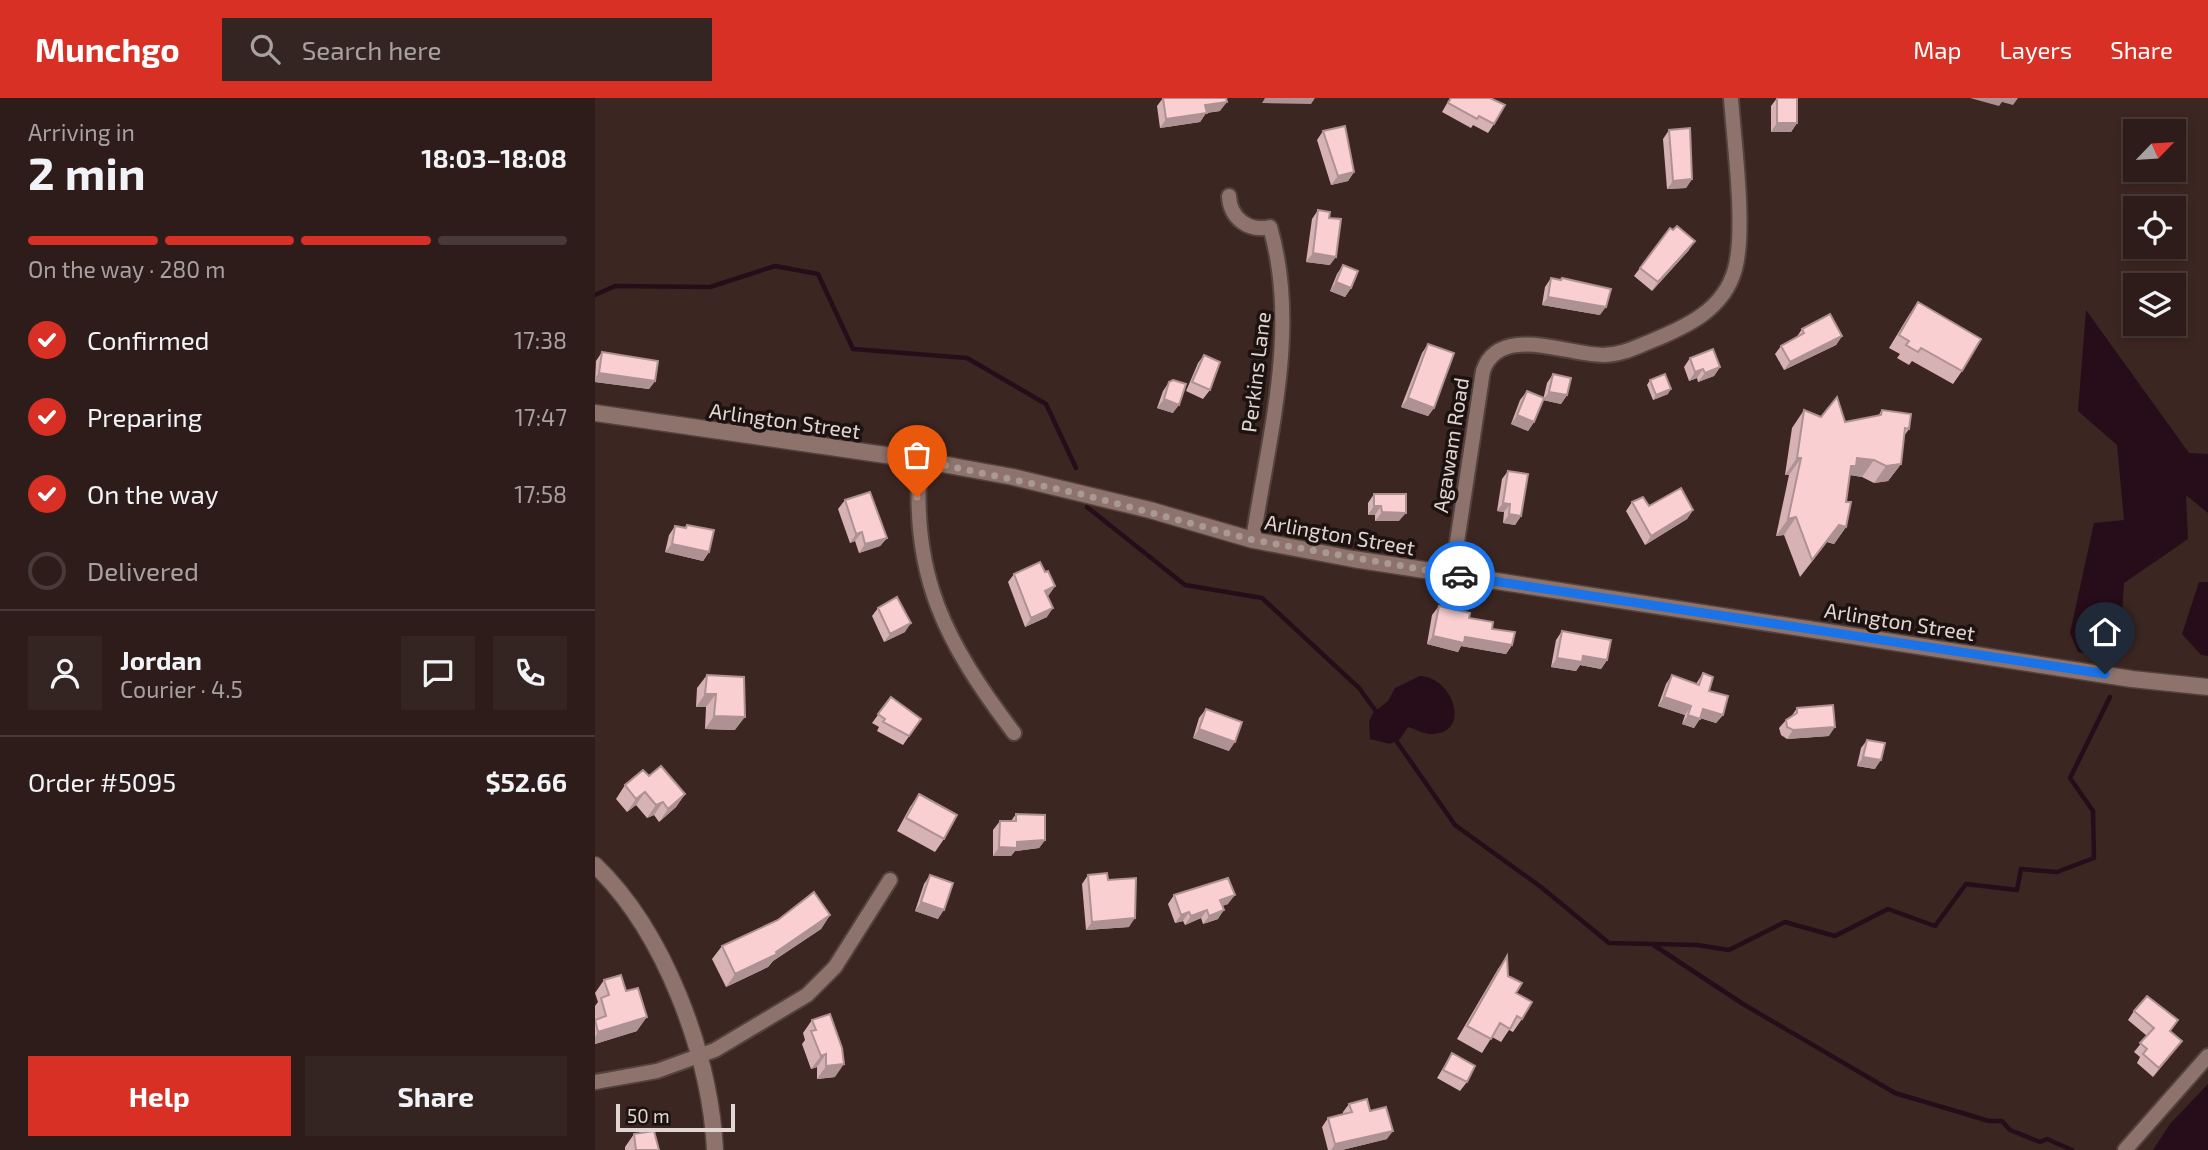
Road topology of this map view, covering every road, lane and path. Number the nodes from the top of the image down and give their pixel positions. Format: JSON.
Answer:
{"nodes":[{"id":1,"x":1731,"y":98,"type":"edge"},
{"id":2,"x":1229,"y":196,"type":"dead end"},
{"id":3,"x":595,"y":412,"type":"edge"},
{"id":4,"x":920,"y":460,"type":"junction"},
{"id":5,"x":1253,"y":540,"type":"junction"},
{"id":6,"x":1452,"y":575,"type":"junction"},
{"id":7,"x":2208,"y":687,"type":"edge"},
{"id":8,"x":1014,"y":733,"type":"dead end"},
{"id":9,"x":595,"y":865,"type":"edge"},
{"id":10,"x":890,"y":880,"type":"dead end"},
{"id":11,"x":699,"y":1056,"type":"junction"},
{"id":12,"x":2208,"y":1056,"type":"edge"},
{"id":13,"x":595,"y":1082,"type":"edge"},
{"id":14,"x":715,"y":1150,"type":"edge"},
{"id":15,"x":2125,"y":1150,"type":"edge"}],
"edges":[{"from":1,"to":6,"type":"street","name":"Agawam Road"},
{"from":2,"to":5,"type":"street","name":"Perkins Lane"},
{"from":3,"to":4,"type":"street","name":"Arlington Street"},
{"from":4,"to":5,"type":"street","name":"Arlington Street"},
{"from":4,"to":8,"type":"street"},
{"from":5,"to":6,"type":"street","name":"Arlington Street"},
{"from":6,"to":7,"type":"street","name":"Arlington Street"},
{"from":9,"to":11,"type":"street"},
{"from":10,"to":11,"type":"street"},
{"from":11,"to":13,"type":"street"},
{"from":11,"to":14,"type":"street"},
{"from":12,"to":15,"type":"street"}]}
